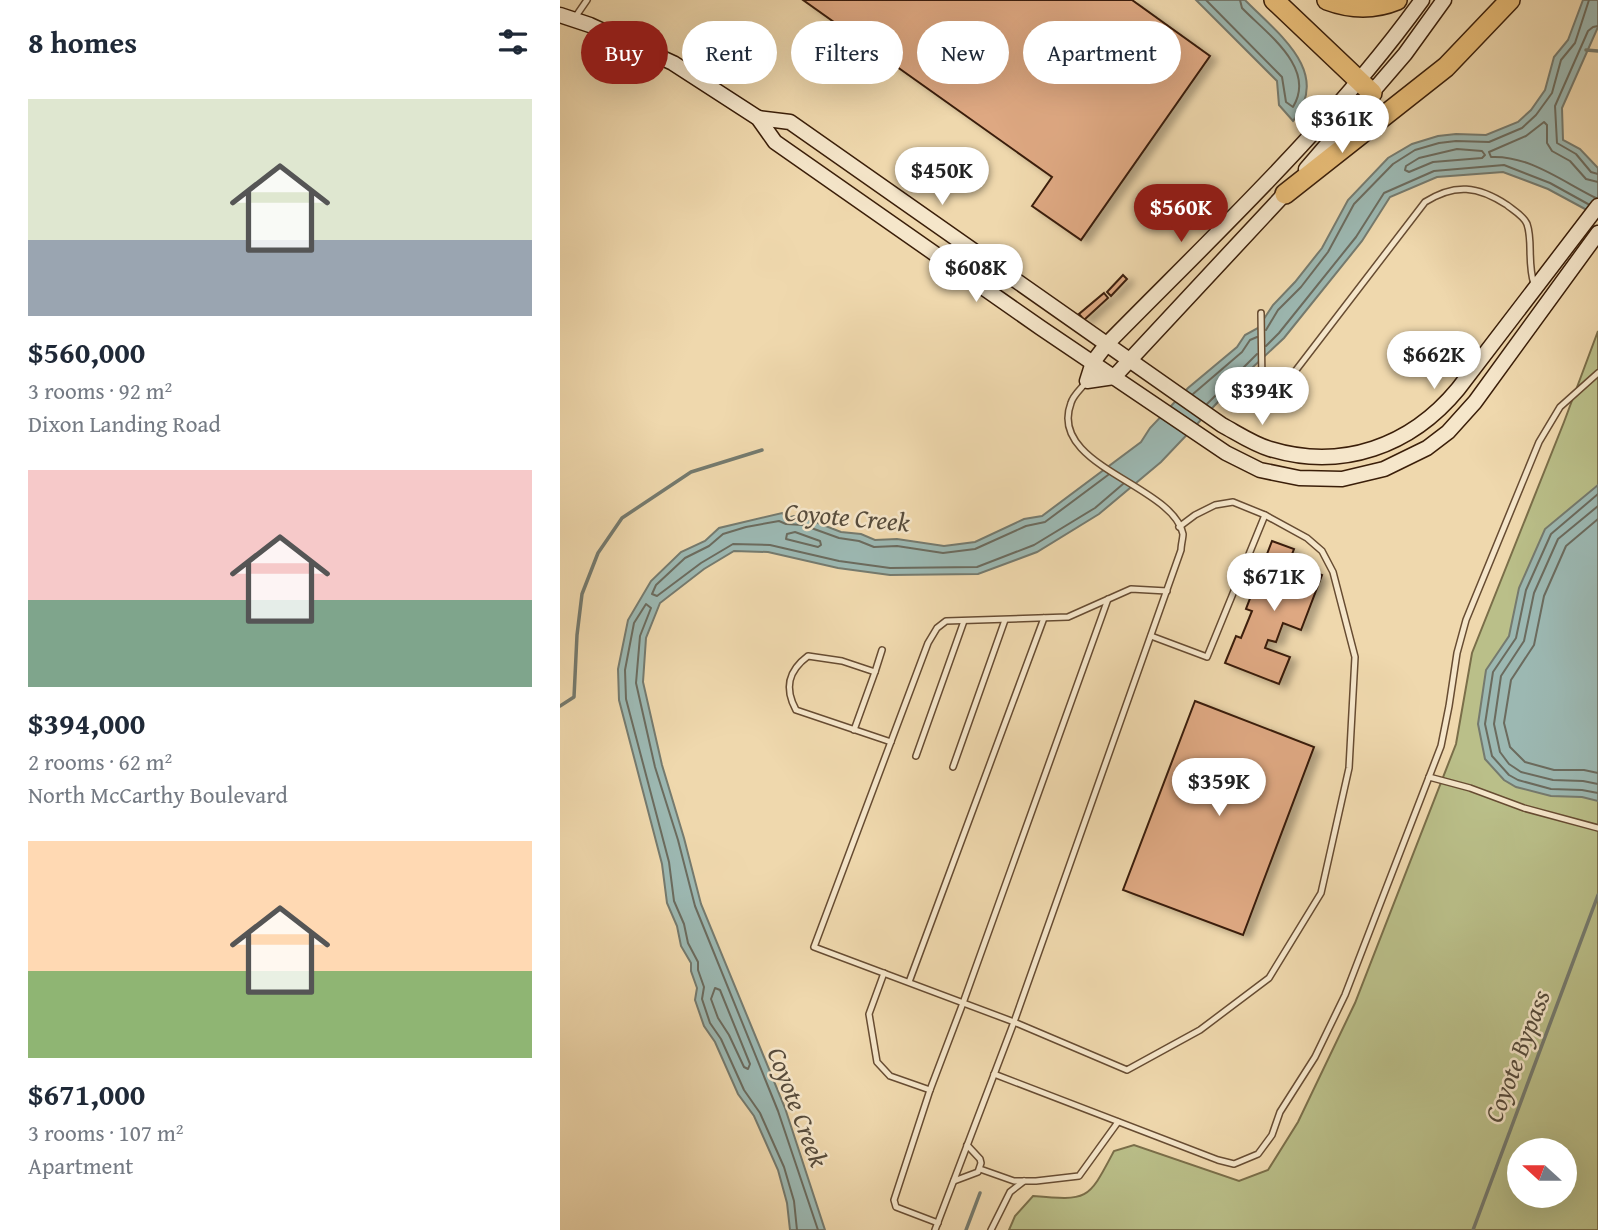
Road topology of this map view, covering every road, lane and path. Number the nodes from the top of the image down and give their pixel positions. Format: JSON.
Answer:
{"nodes":[{"id":1,"x":587,"y":0,"type":"edge"},
{"id":2,"x":1274,"y":0,"type":"edge"},
{"id":3,"x":1327,"y":0,"type":"edge"},
{"id":4,"x":1397,"y":0,"type":"edge"},
{"id":5,"x":1422,"y":0,"type":"edge"},
{"id":6,"x":1444,"y":0,"type":"edge"},
{"id":7,"x":1510,"y":0,"type":"edge"},
{"id":8,"x":567,"y":17,"type":"edge"},
{"id":9,"x":1364,"y":87,"type":"junction"},
{"id":10,"x":758,"y":118,"type":"junction"},
{"id":11,"x":1286,"y":194,"type":"junction"},
{"id":12,"x":1598,"y":206,"type":"edge"},
{"id":13,"x":1598,"y":233,"type":"edge"},
{"id":14,"x":1536,"y":289,"type":"junction"},
{"id":15,"x":1261,"y":313,"type":"dead end"},
{"id":16,"x":1106,"y":345,"type":"junction"},
{"id":17,"x":1129,"y":361,"type":"junction"},
{"id":18,"x":1093,"y":362,"type":"junction"},
{"id":19,"x":1598,"y":373,"type":"edge"},
{"id":20,"x":1114,"y":377,"type":"junction"},
{"id":21,"x":1087,"y":382,"type":"junction"},
{"id":22,"x":1445,"y":405,"type":"junction"},
{"id":23,"x":1460,"y":420,"type":"junction"},
{"id":24,"x":1265,"y":515,"type":"junction"},
{"id":25,"x":1179,"y":527,"type":"junction"},
{"id":26,"x":1167,"y":591,"type":"junction"},
{"id":27,"x":1108,"y":599,"type":"junction"},
{"id":28,"x":1044,"y":618,"type":"junction"},
{"id":29,"x":1005,"y":620,"type":"junction"},
{"id":30,"x":964,"y":621,"type":"junction"},
{"id":31,"x":1151,"y":636,"type":"junction"},
{"id":32,"x":882,"y":650,"type":"dead end"},
{"id":33,"x":875,"y":672,"type":"junction"},
{"id":34,"x":854,"y":730,"type":"junction"},
{"id":35,"x":891,"y":742,"type":"junction"},
{"id":36,"x":916,"y":756,"type":"dead end"},
{"id":37,"x":953,"y":767,"type":"dead end"},
{"id":38,"x":1429,"y":777,"type":"junction"},
{"id":39,"x":1598,"y":828,"type":"edge"},
{"id":40,"x":884,"y":973,"type":"junction"},
{"id":41,"x":909,"y":982,"type":"junction"},
{"id":42,"x":963,"y":1003,"type":"junction"},
{"id":43,"x":1014,"y":1022,"type":"junction"},
{"id":44,"x":994,"y":1074,"type":"junction"},
{"id":45,"x":930,"y":1090,"type":"junction"},
{"id":46,"x":1118,"y":1122,"type":"junction"},
{"id":47,"x":967,"y":1145,"type":"junction"},
{"id":48,"x":980,"y":1169,"type":"junction"},
{"id":49,"x":954,"y":1181,"type":"junction"},
{"id":50,"x":1024,"y":1181,"type":"junction"},
{"id":51,"x":938,"y":1223,"type":"junction"},
{"id":52,"x":935,"y":1230,"type":"edge"},
{"id":53,"x":991,"y":1230,"type":"edge"}],
"edges":[{"from":1,"to":8,"type":"lane"},
{"from":2,"to":9,"type":"highway"},
{"from":3,"to":4,"type":"highway"},
{"from":5,"to":9,"type":"main road"},
{"from":6,"to":9,"type":"main road"},
{"from":7,"to":11,"type":"highway"},
{"from":8,"to":10,"type":"main road"},
{"from":9,"to":11,"type":"main road"},
{"from":9,"to":16,"type":"main road"},
{"from":10,"to":16,"type":"main road"},
{"from":10,"to":18,"type":"main road"},
{"from":11,"to":17,"type":"main road"},
{"from":12,"to":14,"type":"main road"},
{"from":13,"to":23,"type":"main road"},
{"from":14,"to":15,"type":"lane"},
{"from":14,"to":22,"type":"main road"},
{"from":16,"to":17,"type":"main road"},
{"from":16,"to":18,"type":"main road"},
{"from":17,"to":20,"type":"main road"},
{"from":17,"to":22,"type":"main road"},
{"from":18,"to":20,"type":"main road"},
{"from":18,"to":21,"type":"main road"},
{"from":19,"to":38,"type":"lane"},
{"from":20,"to":21,"type":"main road"},
{"from":20,"to":23,"type":"main road"},
{"from":21,"to":25,"type":"lane"},
{"from":22,"to":23,"type":"main road"},
{"from":24,"to":25,"type":"lane"},
{"from":24,"to":31,"type":"lane"},
{"from":24,"to":43,"type":"lane"},
{"from":25,"to":26,"type":"lane"},
{"from":26,"to":27,"type":"lane"},
{"from":26,"to":31,"type":"lane"},
{"from":27,"to":28,"type":"lane"},
{"from":27,"to":42,"type":"lane"},
{"from":28,"to":29,"type":"lane"},
{"from":28,"to":41,"type":"lane"},
{"from":29,"to":30,"type":"lane"},
{"from":29,"to":37,"type":"lane"},
{"from":30,"to":35,"type":"lane"},
{"from":30,"to":36,"type":"lane"},
{"from":31,"to":43,"type":"lane"},
{"from":32,"to":33,"type":"lane"},
{"from":33,"to":34,"type":"lane"},
{"from":33,"to":34,"type":"lane"},
{"from":34,"to":35,"type":"lane"},
{"from":35,"to":40,"type":"lane"},
{"from":38,"to":39,"type":"lane"},
{"from":38,"to":46,"type":"lane"},
{"from":40,"to":41,"type":"lane"},
{"from":40,"to":45,"type":"lane"},
{"from":41,"to":42,"type":"lane"},
{"from":42,"to":43,"type":"lane"},
{"from":42,"to":45,"type":"lane"},
{"from":43,"to":44,"type":"lane"},
{"from":44,"to":46,"type":"lane"},
{"from":44,"to":47,"type":"lane"},
{"from":45,"to":51,"type":"lane"},
{"from":46,"to":50,"type":"lane"},
{"from":47,"to":48,"type":"lane"},
{"from":47,"to":49,"type":"lane"},
{"from":48,"to":49,"type":"lane"},
{"from":48,"to":50,"type":"lane"},
{"from":49,"to":51,"type":"lane"},
{"from":50,"to":53,"type":"lane"},
{"from":51,"to":52,"type":"lane"}]}
